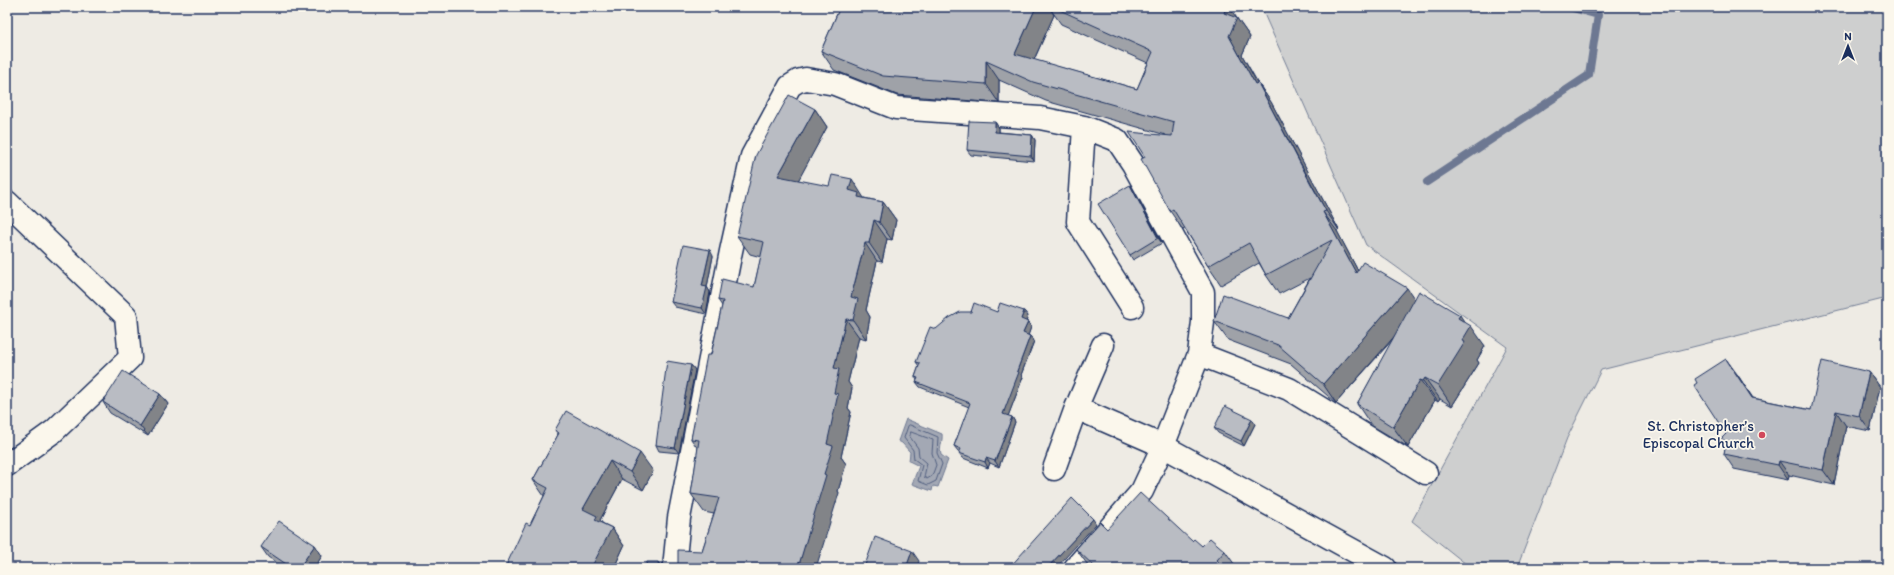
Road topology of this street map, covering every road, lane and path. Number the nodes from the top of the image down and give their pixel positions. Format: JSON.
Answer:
{"nodes":[{"id":1,"x":1084,"y":127,"type":"junction"},
{"id":2,"x":7,"y":202,"type":"edge"},
{"id":3,"x":1132,"y":308,"type":"dead end"},
{"id":4,"x":1103,"y":346,"type":"dead end"},
{"id":5,"x":1199,"y":354,"type":"junction"},
{"id":6,"x":1076,"y":408,"type":"junction"},
{"id":7,"x":1163,"y":446,"type":"junction"},
{"id":8,"x":7,"y":465,"type":"edge"},
{"id":9,"x":1054,"y":469,"type":"dead end"},
{"id":10,"x":1426,"y":473,"type":"dead end"},
{"id":11,"x":674,"y":568,"type":"edge"},
{"id":12,"x":1075,"y":568,"type":"edge"},
{"id":13,"x":1385,"y":568,"type":"edge"}],
"edges":[{"from":1,"to":3,"type":"street"},
{"from":1,"to":5,"type":"street"},
{"from":1,"to":11,"type":"street"},
{"from":2,"to":8,"type":"street"},
{"from":4,"to":6,"type":"street"},
{"from":5,"to":7,"type":"street"},
{"from":5,"to":10,"type":"street"},
{"from":6,"to":7,"type":"street"},
{"from":6,"to":9,"type":"street"},
{"from":7,"to":12,"type":"street"},
{"from":7,"to":13,"type":"street"}]}
